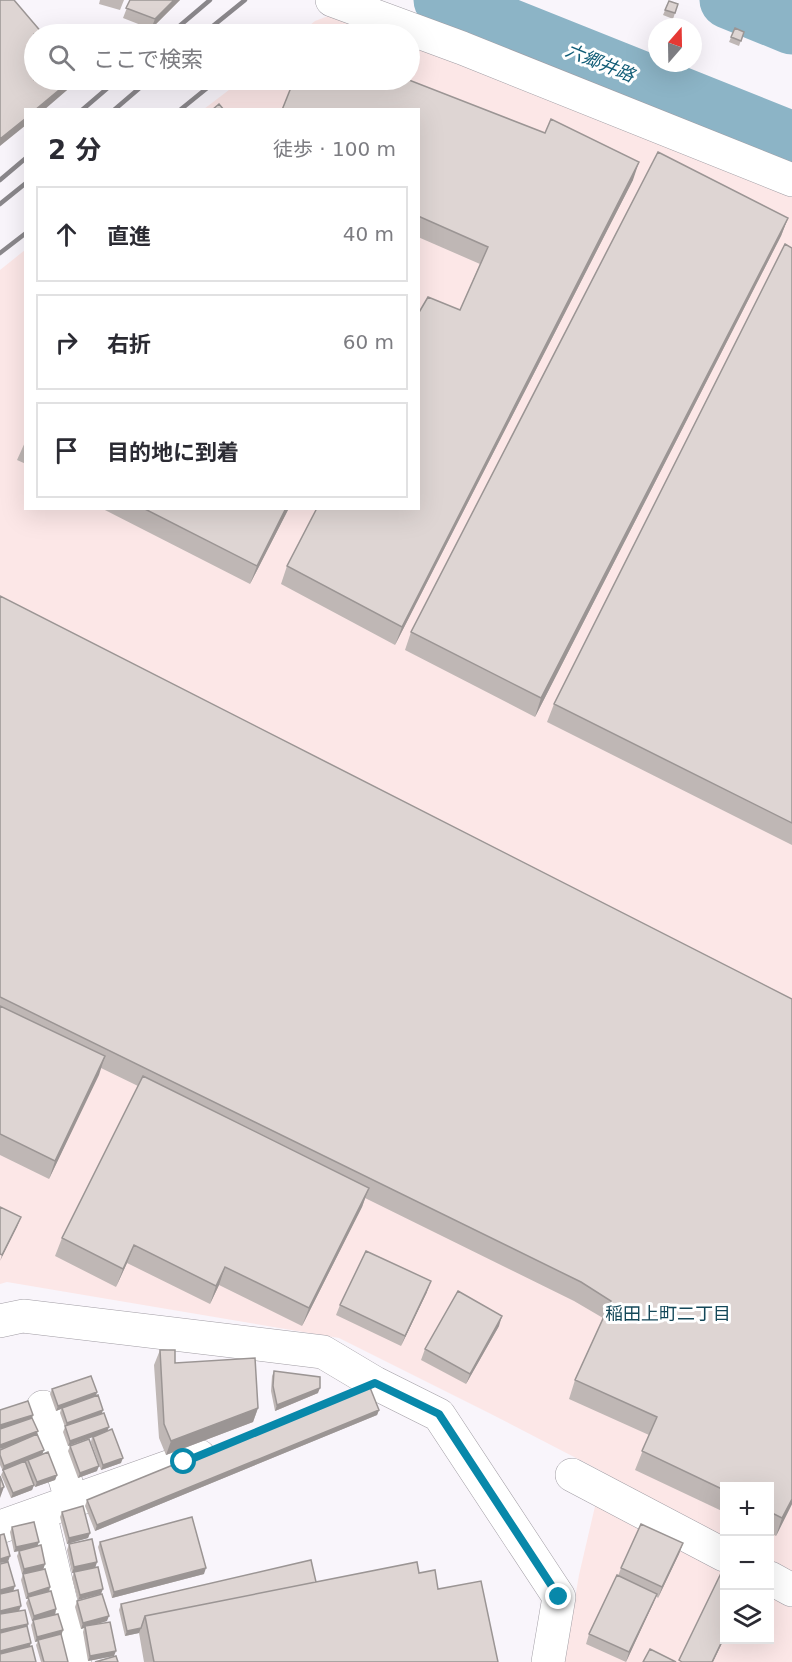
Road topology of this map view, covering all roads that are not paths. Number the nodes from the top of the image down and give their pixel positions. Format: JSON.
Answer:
{"nodes":[{"id":1,"x":332,"y":0,"type":"edge"},
{"id":2,"x":397,"y":24,"type":"edge"},
{"id":3,"x":420,"y":32,"type":"edge"},
{"id":4,"x":792,"y":180,"type":"edge"},
{"id":5,"x":0,"y":1321,"type":"edge"},
{"id":6,"x":375,"y":1383,"type":"junction"},
{"id":7,"x":343,"y":1396,"type":"edge"},
{"id":8,"x":44,"y":1407,"type":"dead end"},
{"id":9,"x":226,"y":1444,"type":"edge"},
{"id":10,"x":572,"y":1475,"type":"dead end"},
{"id":11,"x":72,"y":1502,"type":"junction"},
{"id":12,"x":40,"y":1513,"type":"junction"},
{"id":13,"x":0,"y":1527,"type":"edge"},
{"id":14,"x":720,"y":1553,"type":"edge"},
{"id":15,"x":774,"y":1580,"type":"edge"},
{"id":16,"x":792,"y":1590,"type":"edge"},
{"id":17,"x":75,"y":1662,"type":"edge"},
{"id":18,"x":548,"y":1662,"type":"edge"}],
"edges":[{"from":1,"to":2,"type":"street"},
{"from":3,"to":4,"type":"street"},
{"from":5,"to":6,"type":"street"},
{"from":6,"to":7,"type":"street"},
{"from":6,"to":18,"type":"street"},
{"from":8,"to":11,"type":"street"},
{"from":9,"to":11,"type":"street"},
{"from":10,"to":14,"type":"street"},
{"from":11,"to":12,"type":"street"},
{"from":12,"to":13,"type":"street"},
{"from":12,"to":17,"type":"street"},
{"from":15,"to":16,"type":"street"}]}
